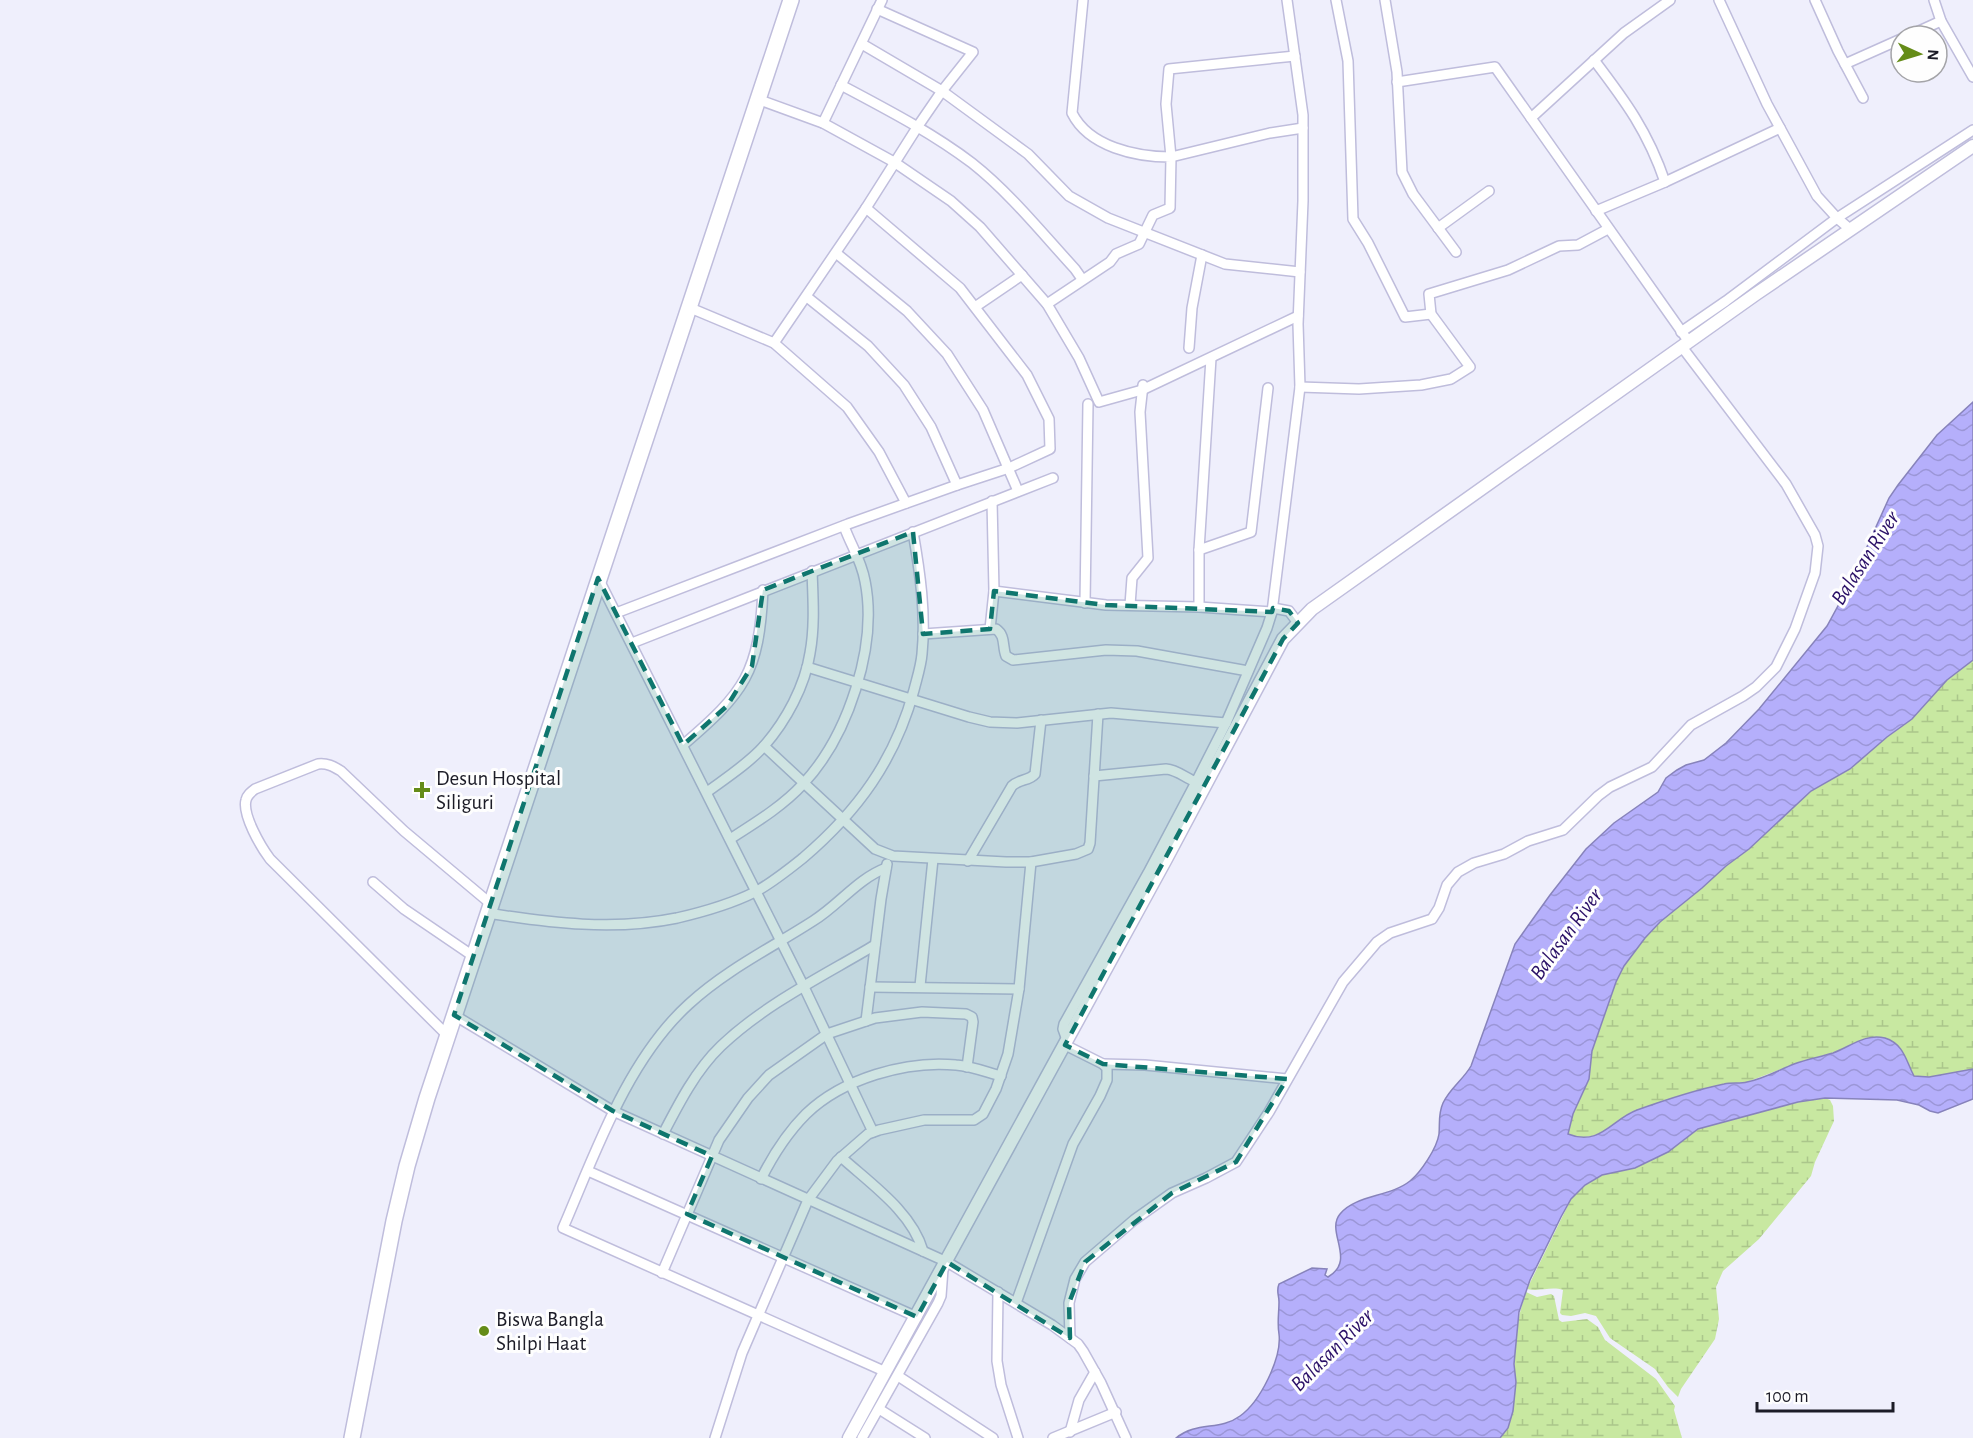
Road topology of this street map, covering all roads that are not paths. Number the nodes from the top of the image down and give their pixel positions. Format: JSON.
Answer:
{"nodes":[{"id":1,"x":791,"y":0,"type":"edge"},
{"id":2,"x":882,"y":0,"type":"edge"},
{"id":3,"x":1083,"y":0,"type":"edge"},
{"id":4,"x":1287,"y":0,"type":"edge"},
{"id":5,"x":1336,"y":0,"type":"edge"},
{"id":6,"x":1385,"y":0,"type":"edge"},
{"id":7,"x":1670,"y":0,"type":"edge"},
{"id":8,"x":1719,"y":0,"type":"edge"},
{"id":9,"x":1815,"y":0,"type":"edge"},
{"id":10,"x":1934,"y":0,"type":"edge"},
{"id":11,"x":877,"y":9,"type":"junction"},
{"id":12,"x":1941,"y":21,"type":"junction"},
{"id":13,"x":1934,"y":24,"type":"edge"},
{"id":14,"x":862,"y":44,"type":"junction"},
{"id":15,"x":1889,"y":44,"type":"edge"},
{"id":16,"x":1295,"y":56,"type":"junction"},
{"id":17,"x":1594,"y":60,"type":"junction"},
{"id":18,"x":1845,"y":64,"type":"junction"},
{"id":19,"x":1973,"y":77,"type":"edge"},
{"id":20,"x":1397,"y":81,"type":"junction"},
{"id":21,"x":842,"y":84,"type":"junction"},
{"id":22,"x":942,"y":92,"type":"junction"},
{"id":23,"x":1863,"y":98,"type":"dead end"},
{"id":24,"x":757,"y":99,"type":"junction"},
{"id":25,"x":1531,"y":118,"type":"junction"},
{"id":26,"x":823,"y":123,"type":"junction"},
{"id":27,"x":918,"y":126,"type":"junction"},
{"id":28,"x":1303,"y":128,"type":"junction"},
{"id":29,"x":1780,"y":128,"type":"junction"},
{"id":30,"x":1973,"y":130,"type":"edge"},
{"id":31,"x":1973,"y":146,"type":"edge"},
{"id":32,"x":1171,"y":157,"type":"junction"},
{"id":33,"x":894,"y":162,"type":"junction"},
{"id":34,"x":1665,"y":182,"type":"junction"},
{"id":35,"x":1489,"y":191,"type":"dead end"},
{"id":36,"x":866,"y":208,"type":"junction"},
{"id":37,"x":1596,"y":211,"type":"junction"},
{"id":38,"x":1837,"y":218,"type":"junction"},
{"id":39,"x":1438,"y":228,"type":"junction"},
{"id":40,"x":1608,"y":228,"type":"junction"},
{"id":41,"x":1851,"y":230,"type":"junction"},
{"id":42,"x":1145,"y":232,"type":"junction"},
{"id":43,"x":1456,"y":252,"type":"dead end"},
{"id":44,"x":836,"y":253,"type":"junction"},
{"id":45,"x":1202,"y":255,"type":"junction"},
{"id":46,"x":1300,"y":272,"type":"junction"},
{"id":47,"x":1022,"y":275,"type":"junction"},
{"id":48,"x":1082,"y":279,"type":"junction"},
{"id":49,"x":807,"y":297,"type":"junction"},
{"id":50,"x":1047,"y":304,"type":"junction"},
{"id":51,"x":688,"y":307,"type":"junction"},
{"id":52,"x":975,"y":308,"type":"junction"},
{"id":53,"x":1431,"y":314,"type":"junction"},
{"id":54,"x":1298,"y":316,"type":"junction"},
{"id":55,"x":1681,"y":332,"type":"junction"},
{"id":56,"x":774,"y":343,"type":"junction"},
{"id":57,"x":1685,"y":344,"type":"junction"},
{"id":58,"x":1189,"y":348,"type":"dead end"},
{"id":59,"x":1210,"y":358,"type":"junction"},
{"id":60,"x":1142,"y":386,"type":"junction"},
{"id":61,"x":1300,"y":387,"type":"junction"},
{"id":62,"x":1268,"y":388,"type":"dead end"},
{"id":63,"x":1089,"y":404,"type":"dead end"},
{"id":64,"x":1009,"y":468,"type":"junction"},
{"id":65,"x":1053,"y":478,"type":"dead end"},
{"id":66,"x":957,"y":485,"type":"junction"},
{"id":67,"x":1018,"y":491,"type":"junction"},
{"id":68,"x":992,"y":501,"type":"junction"},
{"id":69,"x":906,"y":503,"type":"junction"},
{"id":70,"x":844,"y":526,"type":"junction"},
{"id":71,"x":913,"y":532,"type":"junction"},
{"id":72,"x":1199,"y":550,"type":"junction"},
{"id":73,"x":857,"y":553,"type":"junction"},
{"id":74,"x":812,"y":571,"type":"junction"},
{"id":75,"x":598,"y":578,"type":"junction"},
{"id":76,"x":763,"y":590,"type":"junction"},
{"id":77,"x":994,"y":591,"type":"junction"},
{"id":78,"x":1084,"y":603,"type":"junction"},
{"id":79,"x":1130,"y":605,"type":"junction"},
{"id":80,"x":1198,"y":607,"type":"junction"},
{"id":81,"x":1272,"y":610,"type":"junction"},
{"id":82,"x":616,"y":613,"type":"junction"},
{"id":83,"x":1298,"y":623,"type":"junction"},
{"id":84,"x":990,"y":628,"type":"junction"},
{"id":85,"x":923,"y":634,"type":"junction"},
{"id":86,"x":632,"y":643,"type":"junction"},
{"id":87,"x":807,"y":667,"type":"junction"},
{"id":88,"x":1248,"y":671,"type":"junction"},
{"id":89,"x":859,"y":682,"type":"junction"},
{"id":90,"x":911,"y":700,"type":"junction"},
{"id":91,"x":1098,"y":714,"type":"junction"},
{"id":92,"x":1041,"y":720,"type":"junction"},
{"id":93,"x":1226,"y":723,"type":"junction"},
{"id":94,"x":683,"y":745,"type":"junction"},
{"id":95,"x":764,"y":746,"type":"junction"},
{"id":96,"x":1094,"y":776,"type":"junction"},
{"id":97,"x":1196,"y":782,"type":"junction"},
{"id":98,"x":804,"y":784,"type":"junction"},
{"id":99,"x":707,"y":792,"type":"junction"},
{"id":100,"x":843,"y":819,"type":"junction"},
{"id":101,"x":730,"y":839,"type":"junction"},
{"id":102,"x":888,"y":856,"type":"junction"},
{"id":103,"x":933,"y":859,"type":"junction"},
{"id":104,"x":968,"y":861,"type":"junction"},
{"id":105,"x":1031,"y":862,"type":"junction"},
{"id":106,"x":886,"y":868,"type":"junction"},
{"id":107,"x":373,"y":882,"type":"dead end"},
{"id":108,"x":756,"y":892,"type":"junction"},
{"id":109,"x":489,"y":908,"type":"junction"},
{"id":110,"x":780,"y":940,"type":"junction"},
{"id":111,"x":875,"y":945,"type":"junction"},
{"id":112,"x":473,"y":956,"type":"junction"},
{"id":113,"x":920,"y":986,"type":"junction"},
{"id":114,"x":804,"y":987,"type":"junction"},
{"id":115,"x":870,"y":987,"type":"junction"},
{"id":116,"x":1019,"y":989,"type":"junction"},
{"id":117,"x":454,"y":1015,"type":"junction"},
{"id":118,"x":866,"y":1021,"type":"junction"},
{"id":119,"x":827,"y":1034,"type":"junction"},
{"id":120,"x":447,"y":1035,"type":"junction"},
{"id":121,"x":1066,"y":1043,"type":"junction"},
{"id":122,"x":1103,"y":1064,"type":"junction"},
{"id":123,"x":967,"y":1067,"type":"junction"},
{"id":124,"x":1001,"y":1076,"type":"junction"},
{"id":125,"x":1287,"y":1078,"type":"junction"},
{"id":126,"x":850,"y":1084,"type":"junction"},
{"id":127,"x":613,"y":1111,"type":"junction"},
{"id":128,"x":873,"y":1132,"type":"junction"},
{"id":129,"x":663,"y":1134,"type":"junction"},
{"id":130,"x":712,"y":1156,"type":"junction"},
{"id":131,"x":841,"y":1157,"type":"junction"},
{"id":132,"x":588,"y":1170,"type":"junction"},
{"id":133,"x":761,"y":1179,"type":"junction"},
{"id":134,"x":808,"y":1200,"type":"junction"},
{"id":135,"x":687,"y":1214,"type":"junction"},
{"id":136,"x":923,"y":1251,"type":"junction"},
{"id":137,"x":783,"y":1256,"type":"junction"},
{"id":138,"x":945,"y":1265,"type":"junction"},
{"id":139,"x":662,"y":1273,"type":"junction"},
{"id":140,"x":998,"y":1292,"type":"junction"},
{"id":141,"x":1016,"y":1303,"type":"junction"},
{"id":142,"x":758,"y":1314,"type":"junction"},
{"id":143,"x":917,"y":1317,"type":"junction"},
{"id":144,"x":1070,"y":1338,"type":"junction"},
{"id":145,"x":1095,"y":1372,"type":"junction"},
{"id":146,"x":892,"y":1374,"type":"junction"},
{"id":147,"x":879,"y":1409,"type":"junction"},
{"id":148,"x":1116,"y":1412,"type":"junction"},
{"id":149,"x":1070,"y":1432,"type":"junction"},
{"id":150,"x":352,"y":1438,"type":"edge"},
{"id":151,"x":716,"y":1438,"type":"edge"},
{"id":152,"x":849,"y":1438,"type":"edge"},
{"id":153,"x":862,"y":1438,"type":"edge"},
{"id":154,"x":925,"y":1438,"type":"edge"},
{"id":155,"x":993,"y":1438,"type":"edge"},
{"id":156,"x":1018,"y":1438,"type":"edge"},
{"id":157,"x":1053,"y":1438,"type":"edge"},
{"id":158,"x":1126,"y":1438,"type":"edge"}],
"edges":[{"from":1,"to":24,"type":"main road"},
{"from":2,"to":11,"type":"street"},
{"from":3,"to":32,"type":"street"},
{"from":4,"to":16,"type":"street"},
{"from":5,"to":53,"type":"street"},
{"from":6,"to":20,"type":"street"},
{"from":7,"to":17,"type":"street"},
{"from":8,"to":29,"type":"street"},
{"from":9,"to":18,"type":"street"},
{"from":10,"to":12,"type":"street"},
{"from":11,"to":14,"type":"street"},
{"from":11,"to":22,"type":"street"},
{"from":12,"to":13,"type":"street"},
{"from":12,"to":19,"type":"street"},
{"from":14,"to":21,"type":"street"},
{"from":14,"to":22,"type":"street"},
{"from":15,"to":18,"type":"street"},
{"from":16,"to":28,"type":"street"},
{"from":16,"to":32,"type":"street"},
{"from":17,"to":25,"type":"street"},
{"from":17,"to":34,"type":"street"},
{"from":18,"to":23,"type":"street"},
{"from":20,"to":25,"type":"street"},
{"from":20,"to":39,"type":"street"},
{"from":21,"to":26,"type":"street"},
{"from":21,"to":27,"type":"street"},
{"from":22,"to":27,"type":"street"},
{"from":22,"to":42,"type":"street"},
{"from":24,"to":26,"type":"street"},
{"from":24,"to":51,"type":"main road"},
{"from":25,"to":37,"type":"street"},
{"from":26,"to":33,"type":"street"},
{"from":27,"to":33,"type":"street"},
{"from":27,"to":48,"type":"street"},
{"from":28,"to":32,"type":"street"},
{"from":28,"to":46,"type":"street"},
{"from":29,"to":34,"type":"street"},
{"from":29,"to":38,"type":"street"},
{"from":30,"to":38,"type":"street"},
{"from":31,"to":41,"type":"street"},
{"from":32,"to":42,"type":"street"},
{"from":33,"to":36,"type":"street"},
{"from":33,"to":47,"type":"street"},
{"from":34,"to":37,"type":"street"},
{"from":35,"to":39,"type":"street"},
{"from":36,"to":44,"type":"street"},
{"from":36,"to":52,"type":"street"},
{"from":37,"to":40,"type":"street"},
{"from":38,"to":41,"type":"street"},
{"from":38,"to":55,"type":"street"},
{"from":39,"to":43,"type":"street"},
{"from":40,"to":53,"type":"street"},
{"from":40,"to":55,"type":"street"},
{"from":41,"to":57,"type":"street"},
{"from":42,"to":45,"type":"street"},
{"from":42,"to":48,"type":"street"},
{"from":44,"to":49,"type":"street"},
{"from":44,"to":64,"type":"street"},
{"from":45,"to":46,"type":"street"},
{"from":45,"to":58,"type":"street"},
{"from":46,"to":54,"type":"street"},
{"from":47,"to":50,"type":"street"},
{"from":47,"to":52,"type":"street"},
{"from":48,"to":50,"type":"street"},
{"from":49,"to":56,"type":"street"},
{"from":49,"to":66,"type":"street"},
{"from":50,"to":60,"type":"street"},
{"from":51,"to":56,"type":"street"},
{"from":51,"to":75,"type":"main road"},
{"from":52,"to":64,"type":"street"},
{"from":53,"to":61,"type":"street"},
{"from":54,"to":59,"type":"street"},
{"from":54,"to":61,"type":"street"},
{"from":55,"to":57,"type":"street"},
{"from":56,"to":69,"type":"street"},
{"from":57,"to":83,"type":"street"},
{"from":57,"to":125,"type":"street"},
{"from":59,"to":60,"type":"street"},
{"from":59,"to":72,"type":"street"},
{"from":60,"to":79,"type":"street"},
{"from":61,"to":81,"type":"street"},
{"from":62,"to":72,"type":"street"},
{"from":63,"to":78,"type":"street"},
{"from":64,"to":66,"type":"street"},
{"from":64,"to":67,"type":"street"},
{"from":65,"to":67,"type":"street"},
{"from":66,"to":69,"type":"street"},
{"from":67,"to":68,"type":"street"},
{"from":68,"to":71,"type":"street"},
{"from":68,"to":77,"type":"street"},
{"from":69,"to":70,"type":"street"},
{"from":70,"to":73,"type":"street"},
{"from":70,"to":82,"type":"street"},
{"from":71,"to":73,"type":"street"},
{"from":71,"to":85,"type":"street"},
{"from":72,"to":80,"type":"street"},
{"from":73,"to":74,"type":"street"},
{"from":73,"to":89,"type":"street"},
{"from":74,"to":76,"type":"street"},
{"from":74,"to":87,"type":"street"},
{"from":75,"to":82,"type":"street"},
{"from":75,"to":109,"type":"main road"},
{"from":76,"to":86,"type":"street"},
{"from":76,"to":94,"type":"street"},
{"from":77,"to":78,"type":"street"},
{"from":77,"to":84,"type":"street"},
{"from":78,"to":79,"type":"street"},
{"from":79,"to":80,"type":"street"},
{"from":80,"to":81,"type":"street"},
{"from":81,"to":83,"type":"street"},
{"from":81,"to":88,"type":"street"},
{"from":82,"to":86,"type":"street"},
{"from":83,"to":121,"type":"street"},
{"from":84,"to":85,"type":"street"},
{"from":84,"to":88,"type":"street"},
{"from":85,"to":90,"type":"street"},
{"from":86,"to":94,"type":"street"},
{"from":87,"to":89,"type":"street"},
{"from":87,"to":95,"type":"street"},
{"from":88,"to":93,"type":"street"},
{"from":89,"to":90,"type":"street"},
{"from":89,"to":98,"type":"street"},
{"from":90,"to":92,"type":"street"},
{"from":90,"to":100,"type":"street"},
{"from":91,"to":92,"type":"street"},
{"from":91,"to":93,"type":"street"},
{"from":91,"to":96,"type":"street"},
{"from":92,"to":104,"type":"street"},
{"from":93,"to":97,"type":"street"},
{"from":94,"to":99,"type":"street"},
{"from":95,"to":98,"type":"street"},
{"from":95,"to":99,"type":"street"},
{"from":96,"to":97,"type":"street"},
{"from":96,"to":105,"type":"street"},
{"from":97,"to":121,"type":"street"},
{"from":98,"to":100,"type":"street"},
{"from":98,"to":101,"type":"street"},
{"from":99,"to":101,"type":"street"},
{"from":100,"to":102,"type":"street"},
{"from":100,"to":108,"type":"street"},
{"from":101,"to":108,"type":"street"},
{"from":102,"to":103,"type":"street"},
{"from":102,"to":106,"type":"street"},
{"from":103,"to":104,"type":"street"},
{"from":103,"to":113,"type":"street"},
{"from":104,"to":105,"type":"street"},
{"from":105,"to":116,"type":"street"},
{"from":106,"to":110,"type":"street"},
{"from":106,"to":111,"type":"street"},
{"from":107,"to":112,"type":"street"},
{"from":108,"to":109,"type":"street"},
{"from":108,"to":110,"type":"street"},
{"from":109,"to":112,"type":"main road"},
{"from":109,"to":120,"type":"street"},
{"from":110,"to":114,"type":"street"},
{"from":110,"to":127,"type":"street"},
{"from":111,"to":114,"type":"street"},
{"from":111,"to":115,"type":"street"},
{"from":112,"to":117,"type":"main road"},
{"from":113,"to":115,"type":"street"},
{"from":113,"to":116,"type":"street"},
{"from":114,"to":119,"type":"street"},
{"from":114,"to":129,"type":"street"},
{"from":115,"to":118,"type":"street"},
{"from":116,"to":124,"type":"street"},
{"from":117,"to":120,"type":"main road"},
{"from":117,"to":127,"type":"street"},
{"from":118,"to":119,"type":"street"},
{"from":118,"to":123,"type":"street"},
{"from":119,"to":126,"type":"street"},
{"from":119,"to":130,"type":"street"},
{"from":120,"to":150,"type":"main road"},
{"from":121,"to":122,"type":"street"},
{"from":121,"to":138,"type":"street"},
{"from":122,"to":125,"type":"street"},
{"from":122,"to":141,"type":"street"},
{"from":123,"to":124,"type":"street"},
{"from":123,"to":126,"type":"street"},
{"from":124,"to":128,"type":"street"},
{"from":125,"to":144,"type":"street"},
{"from":126,"to":128,"type":"street"},
{"from":126,"to":133,"type":"street"},
{"from":127,"to":129,"type":"street"},
{"from":127,"to":132,"type":"street"},
{"from":128,"to":131,"type":"street"},
{"from":129,"to":130,"type":"street"},
{"from":130,"to":133,"type":"street"},
{"from":130,"to":135,"type":"street"},
{"from":131,"to":134,"type":"street"},
{"from":131,"to":136,"type":"street"},
{"from":132,"to":135,"type":"street"},
{"from":132,"to":139,"type":"street"},
{"from":133,"to":134,"type":"street"},
{"from":134,"to":136,"type":"street"},
{"from":134,"to":137,"type":"street"},
{"from":135,"to":137,"type":"street"},
{"from":135,"to":139,"type":"street"},
{"from":136,"to":138,"type":"street"},
{"from":137,"to":142,"type":"street"},
{"from":137,"to":143,"type":"street"},
{"from":138,"to":140,"type":"street"},
{"from":138,"to":143,"type":"street"},
{"from":138,"to":146,"type":"street"},
{"from":139,"to":142,"type":"street"},
{"from":140,"to":141,"type":"street"},
{"from":140,"to":156,"type":"street"},
{"from":141,"to":144,"type":"street"},
{"from":142,"to":146,"type":"street"},
{"from":142,"to":151,"type":"street"},
{"from":143,"to":146,"type":"street"},
{"from":144,"to":145,"type":"street"},
{"from":145,"to":148,"type":"street"},
{"from":145,"to":149,"type":"street"},
{"from":146,"to":147,"type":"street"},
{"from":146,"to":152,"type":"street"},
{"from":146,"to":155,"type":"street"},
{"from":147,"to":153,"type":"street"},
{"from":147,"to":154,"type":"street"},
{"from":148,"to":149,"type":"street"},
{"from":148,"to":158,"type":"street"},
{"from":149,"to":157,"type":"street"}]}
